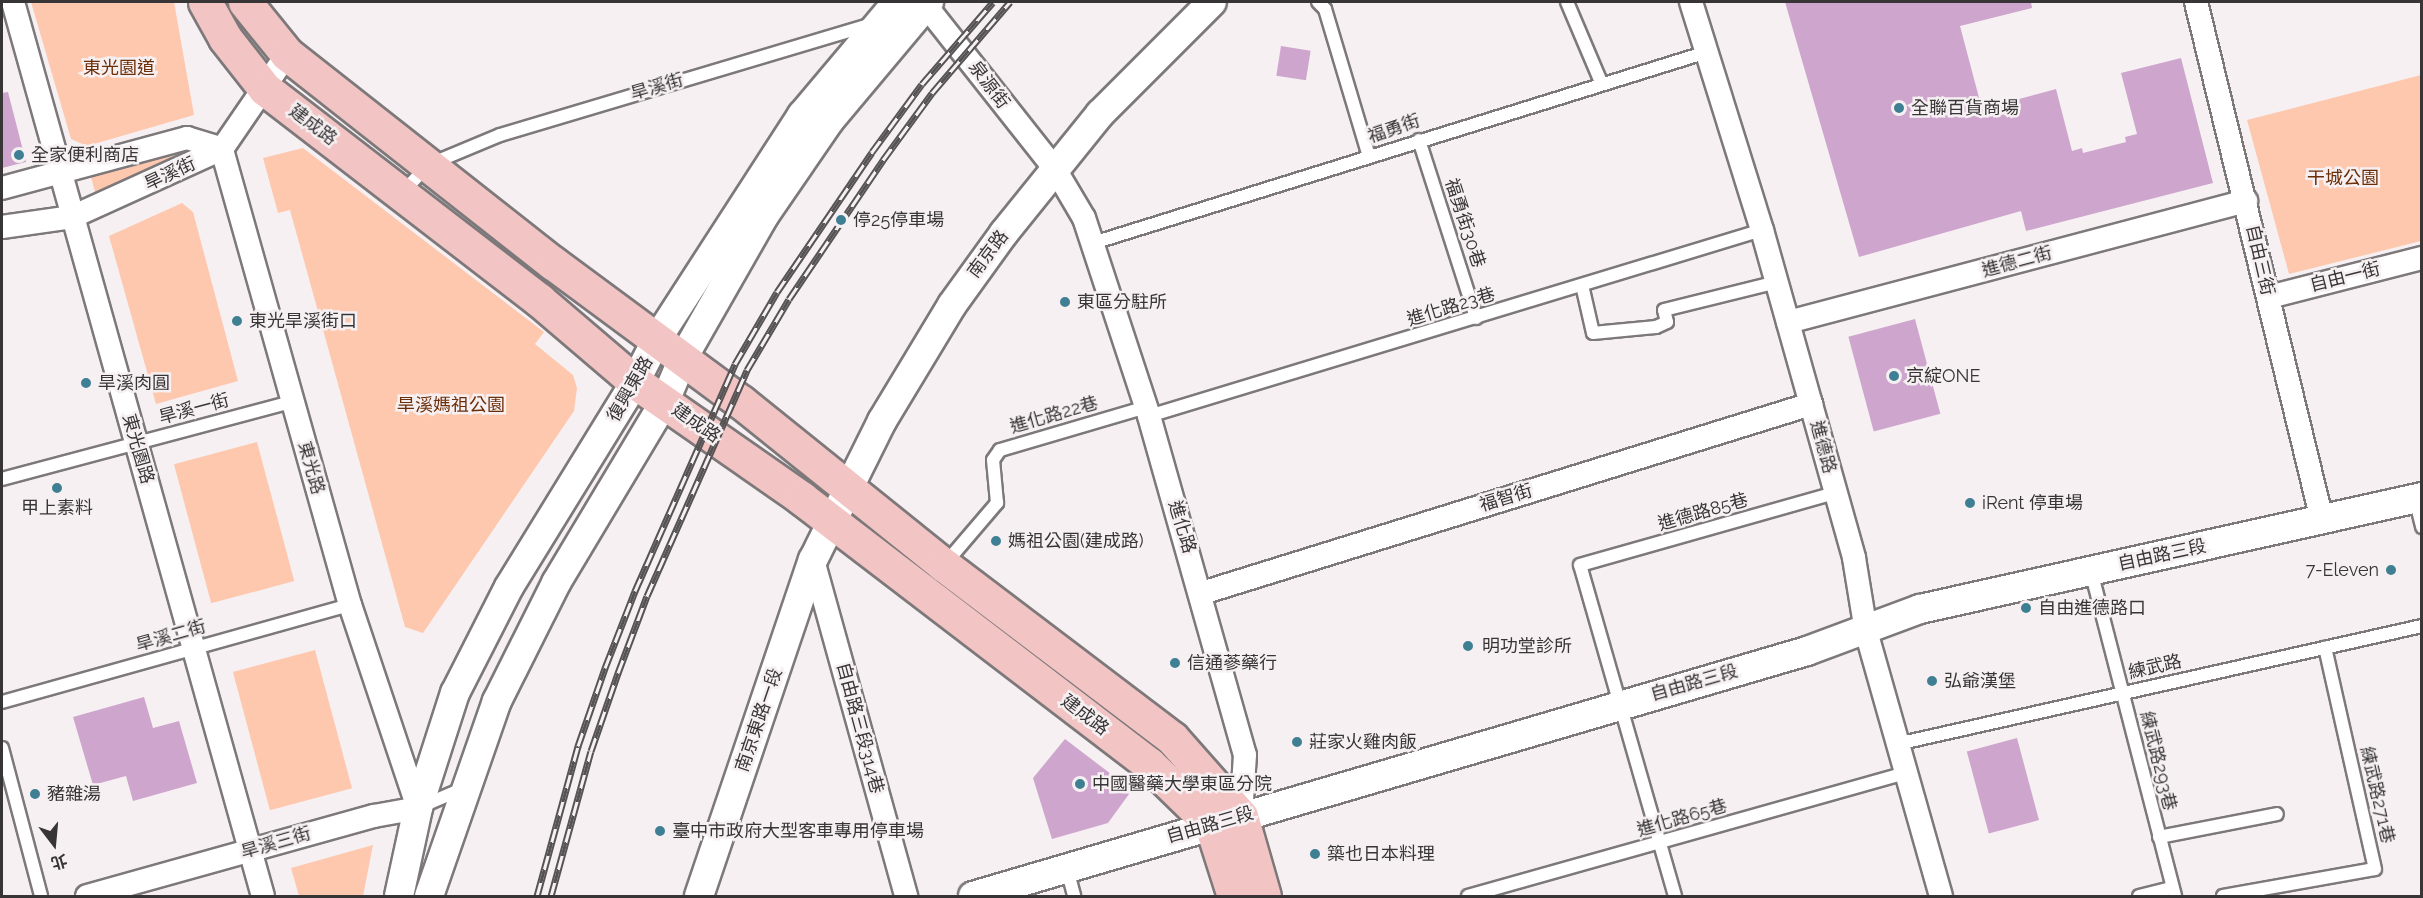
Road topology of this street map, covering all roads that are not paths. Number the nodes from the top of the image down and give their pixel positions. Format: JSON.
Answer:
{"nodes":[{"id":1,"x":13,"y":2,"type":"edge"},
{"id":2,"x":205,"y":2,"type":"edge"},
{"id":3,"x":245,"y":2,"type":"edge"},
{"id":4,"x":1212,"y":2,"type":"edge"},
{"id":5,"x":1318,"y":2,"type":"edge"},
{"id":6,"x":1568,"y":2,"type":"edge"},
{"id":7,"x":1691,"y":2,"type":"edge"},
{"id":8,"x":2196,"y":2,"type":"edge"},
{"id":9,"x":926,"y":3,"type":"edge"},
{"id":10,"x":889,"y":12,"type":"edge"},
{"id":11,"x":1707,"y":52,"type":"junction"},
{"id":12,"x":287,"y":54,"type":"junction"},
{"id":13,"x":1601,"y":82,"type":"junction"},
{"id":14,"x":265,"y":89,"type":"junction"},
{"id":15,"x":1419,"y":140,"type":"junction"},
{"id":16,"x":222,"y":149,"type":"junction"},
{"id":17,"x":1369,"y":157,"type":"junction"},
{"id":18,"x":428,"y":165,"type":"junction"},
{"id":19,"x":1055,"y":169,"type":"junction"},
{"id":20,"x":62,"y":173,"type":"junction"},
{"id":21,"x":2,"y":188,"type":"edge"},
{"id":22,"x":402,"y":193,"type":"junction"},
{"id":23,"x":2246,"y":201,"type":"junction"},
{"id":24,"x":72,"y":217,"type":"junction"},
{"id":25,"x":2,"y":227,"type":"edge"},
{"id":26,"x":1762,"y":231,"type":"junction"},
{"id":27,"x":1093,"y":243,"type":"junction"},
{"id":28,"x":2421,"y":258,"type":"edge"},
{"id":29,"x":1777,"y":282,"type":"junction"},
{"id":30,"x":1582,"y":285,"type":"junction"},
{"id":31,"x":2269,"y":297,"type":"junction"},
{"id":32,"x":1476,"y":318,"type":"junction"},
{"id":33,"x":1788,"y":322,"type":"junction"},
{"id":34,"x":657,"y":339,"type":"junction"},
{"id":35,"x":683,"y":358,"type":"junction"},
{"id":36,"x":635,"y":382,"type":"junction"},
{"id":37,"x":665,"y":401,"type":"junction"},
{"id":38,"x":291,"y":402,"type":"junction"},
{"id":39,"x":1811,"y":404,"type":"junction"},
{"id":40,"x":1148,"y":411,"type":"junction"},
{"id":41,"x":136,"y":443,"type":"junction"},
{"id":42,"x":2,"y":479,"type":"edge"},
{"id":43,"x":847,"y":485,"type":"junction"},
{"id":44,"x":1835,"y":493,"type":"junction"},
{"id":45,"x":2418,"y":497,"type":"edge"},
{"id":46,"x":2322,"y":520,"type":"junction"},
{"id":47,"x":2421,"y":527,"type":"edge"},
{"id":48,"x":822,"y":542,"type":"junction"},
{"id":49,"x":944,"y":565,"type":"junction"},
{"id":50,"x":2091,"y":571,"type":"junction"},
{"id":51,"x":1202,"y":593,"type":"junction"},
{"id":52,"x":350,"y":605,"type":"junction"},
{"id":53,"x":2421,"y":626,"type":"edge"},
{"id":54,"x":1866,"y":631,"type":"junction"},
{"id":55,"x":2325,"y":648,"type":"junction"},
{"id":56,"x":194,"y":649,"type":"junction"},
{"id":57,"x":2122,"y":693,"type":"junction"},
{"id":58,"x":2,"y":702,"type":"edge"},
{"id":59,"x":1619,"y":704,"type":"junction"},
{"id":60,"x":1897,"y":744,"type":"junction"},
{"id":61,"x":2,"y":748,"type":"edge"},
{"id":62,"x":1905,"y":772,"type":"junction"},
{"id":63,"x":463,"y":788,"type":"junction"},
{"id":64,"x":418,"y":808,"type":"junction"},
{"id":65,"x":2277,"y":814,"type":"dead end"},
{"id":66,"x":1226,"y":820,"type":"junction"},
{"id":67,"x":2159,"y":837,"type":"junction"},
{"id":68,"x":1660,"y":843,"type":"junction"},
{"id":69,"x":250,"y":850,"type":"junction"},
{"id":70,"x":1066,"y":869,"type":"junction"},
{"id":71,"x":2174,"y":892,"type":"edge"},
{"id":72,"x":1935,"y":895,"type":"edge"},
{"id":73,"x":41,"y":897,"type":"edge"},
{"id":74,"x":87,"y":897,"type":"edge"},
{"id":75,"x":263,"y":897,"type":"edge"},
{"id":76,"x":399,"y":897,"type":"edge"},
{"id":77,"x":429,"y":897,"type":"edge"},
{"id":78,"x":699,"y":897,"type":"edge"},
{"id":79,"x":906,"y":897,"type":"edge"},
{"id":80,"x":973,"y":897,"type":"edge"},
{"id":81,"x":1074,"y":897,"type":"edge"},
{"id":82,"x":1234,"y":897,"type":"edge"},
{"id":83,"x":1264,"y":897,"type":"edge"},
{"id":84,"x":1468,"y":897,"type":"edge"},
{"id":85,"x":1675,"y":897,"type":"edge"},
{"id":86,"x":2139,"y":897,"type":"edge"},
{"id":87,"x":2223,"y":897,"type":"edge"}],
"edges":[{"from":1,"to":20,"type":"street","name":"東光園路"},
{"from":2,"to":14,"type":"main road","name":"建成路"},
{"from":3,"to":12,"type":"main road","name":"建成路"},
{"from":4,"to":19,"type":"street","name":"南京路"},
{"from":5,"to":17,"type":"lane"},
{"from":6,"to":13,"type":"lane"},
{"from":7,"to":11,"type":"street","name":"進德路"},
{"from":8,"to":23,"type":"street","name":"自由三街"},
{"from":9,"to":10,"type":"lane","name":"旱溪街"},
{"from":9,"to":19,"type":"street","name":"泉源街"},
{"from":9,"to":35,"type":"street","name":"復興東路"},
{"from":10,"to":18,"type":"lane","name":"旱溪街"},
{"from":10,"to":34,"type":"street","name":"復興東路"},
{"from":11,"to":13,"type":"lane","name":"福勇街"},
{"from":11,"to":26,"type":"street","name":"進德路"},
{"from":12,"to":14,"type":"street"},
{"from":12,"to":18,"type":"main road","name":"建成路"},
{"from":13,"to":15,"type":"lane","name":"福勇街"},
{"from":14,"to":16,"type":"street"},
{"from":14,"to":22,"type":"main road","name":"建成路"},
{"from":15,"to":17,"type":"lane","name":"福勇街"},
{"from":15,"to":32,"type":"lane","name":"福勇街30巷"},
{"from":16,"to":20,"type":"street","name":"旱溪街"},
{"from":16,"to":24,"type":"street","name":"旱溪街"},
{"from":16,"to":38,"type":"street","name":"東光路"},
{"from":17,"to":27,"type":"lane","name":"福勇街"},
{"from":18,"to":22,"type":"lane","name":"旱溪街"},
{"from":18,"to":34,"type":"main road","name":"建成路"},
{"from":19,"to":27,"type":"street","name":"進化路"},
{"from":19,"to":43,"type":"street","name":"南京路"},
{"from":20,"to":21,"type":"street","name":"旱溪街"},
{"from":20,"to":24,"type":"street","name":"東光園路"},
{"from":22,"to":36,"type":"main road","name":"建成路"},
{"from":23,"to":31,"type":"street","name":"自由三街"},
{"from":23,"to":33,"type":"street","name":"進德二街"},
{"from":24,"to":25,"type":"street","name":"旱溪街"},
{"from":24,"to":41,"type":"street","name":"東光園路"},
{"from":26,"to":29,"type":"street","name":"進德路"},
{"from":26,"to":30,"type":"lane","name":"進化路23巷"},
{"from":27,"to":40,"type":"street","name":"進化路"},
{"from":28,"to":31,"type":"street","name":"自由一街"},
{"from":29,"to":30,"type":"lane"},
{"from":29,"to":33,"type":"street","name":"進德路"},
{"from":30,"to":32,"type":"lane","name":"進化路23巷"},
{"from":31,"to":46,"type":"street","name":"自由三街"},
{"from":32,"to":40,"type":"lane","name":"進化路23巷"},
{"from":33,"to":39,"type":"street","name":"進德路"},
{"from":34,"to":35,"type":"main road","name":"建成路"},
{"from":34,"to":36,"type":"street","name":"復興東路"},
{"from":35,"to":37,"type":"street","name":"復興東路"},
{"from":35,"to":43,"type":"main road","name":"建成路"},
{"from":36,"to":37,"type":"main road","name":"建成路"},
{"from":36,"to":64,"type":"street","name":"復興東路"},
{"from":37,"to":48,"type":"main road","name":"建成路"},
{"from":37,"to":63,"type":"street","name":"復興東路"},
{"from":38,"to":41,"type":"lane","name":"旱溪一街"},
{"from":38,"to":52,"type":"street","name":"東光路"},
{"from":39,"to":44,"type":"street","name":"進德路"},
{"from":39,"to":51,"type":"street","name":"福智街"},
{"from":40,"to":49,"type":"lane","name":"進化路22巷"},
{"from":40,"to":51,"type":"street","name":"進化路"},
{"from":41,"to":42,"type":"lane","name":"旱溪一街"},
{"from":41,"to":56,"type":"street","name":"東光園路"},
{"from":43,"to":48,"type":"street","name":"南京路"},
{"from":43,"to":49,"type":"main road","name":"建成路"},
{"from":44,"to":54,"type":"street","name":"進德路"},
{"from":44,"to":59,"type":"lane","name":"進德路85巷"},
{"from":45,"to":46,"type":"street","name":"自由路三段"},
{"from":45,"to":47,"type":"lane"},
{"from":46,"to":50,"type":"street","name":"自由路三段"},
{"from":48,"to":66,"type":"main road","name":"建成路"},
{"from":48,"to":78,"type":"street","name":"南京東路一段"},
{"from":48,"to":79,"type":"street","name":"自由路三段314巷"},
{"from":49,"to":66,"type":"main road","name":"建成路"},
{"from":50,"to":54,"type":"street","name":"自由路三段"},
{"from":50,"to":57,"type":"lane","name":"練武路293巷"},
{"from":51,"to":66,"type":"street","name":"進化路"},
{"from":52,"to":56,"type":"lane","name":"旱溪二街"},
{"from":52,"to":64,"type":"street","name":"東光路"},
{"from":53,"to":55,"type":"lane","name":"練武路"},
{"from":54,"to":59,"type":"street","name":"自由路三段"},
{"from":54,"to":60,"type":"street","name":"進德路"},
{"from":55,"to":57,"type":"lane","name":"練武路"},
{"from":55,"to":87,"type":"lane","name":"練武路271巷"},
{"from":56,"to":58,"type":"lane","name":"旱溪二街"},
{"from":56,"to":69,"type":"street","name":"東光園路"},
{"from":57,"to":60,"type":"lane","name":"練武路"},
{"from":57,"to":67,"type":"lane","name":"練武路293巷"},
{"from":59,"to":66,"type":"street","name":"自由路三段"},
{"from":59,"to":68,"type":"lane"},
{"from":60,"to":62,"type":"street","name":"進德路"},
{"from":61,"to":73,"type":"lane"},
{"from":62,"to":68,"type":"lane","name":"進化路65巷"},
{"from":62,"to":72,"type":"street","name":"進德路"},
{"from":63,"to":64,"type":"lane","name":"旱溪三街"},
{"from":63,"to":77,"type":"street"},
{"from":64,"to":69,"type":"street","name":"旱溪三街"},
{"from":64,"to":76,"type":"street"},
{"from":65,"to":67,"type":"lane","name":"練武路293巷"},
{"from":66,"to":70,"type":"street","name":"自由路三段"},
{"from":66,"to":82,"type":"main road","name":"進化路"},
{"from":66,"to":83,"type":"main road","name":"進化路"},
{"from":67,"to":71,"type":"lane","name":"練武路293巷"},
{"from":68,"to":84,"type":"lane","name":"進化路65巷"},
{"from":68,"to":85,"type":"lane"},
{"from":69,"to":74,"type":"street","name":"旱溪三街"},
{"from":69,"to":75,"type":"street","name":"東光園路"},
{"from":70,"to":80,"type":"street","name":"自由路三段"},
{"from":70,"to":81,"type":"lane"},
{"from":71,"to":86,"type":"lane"}]}
